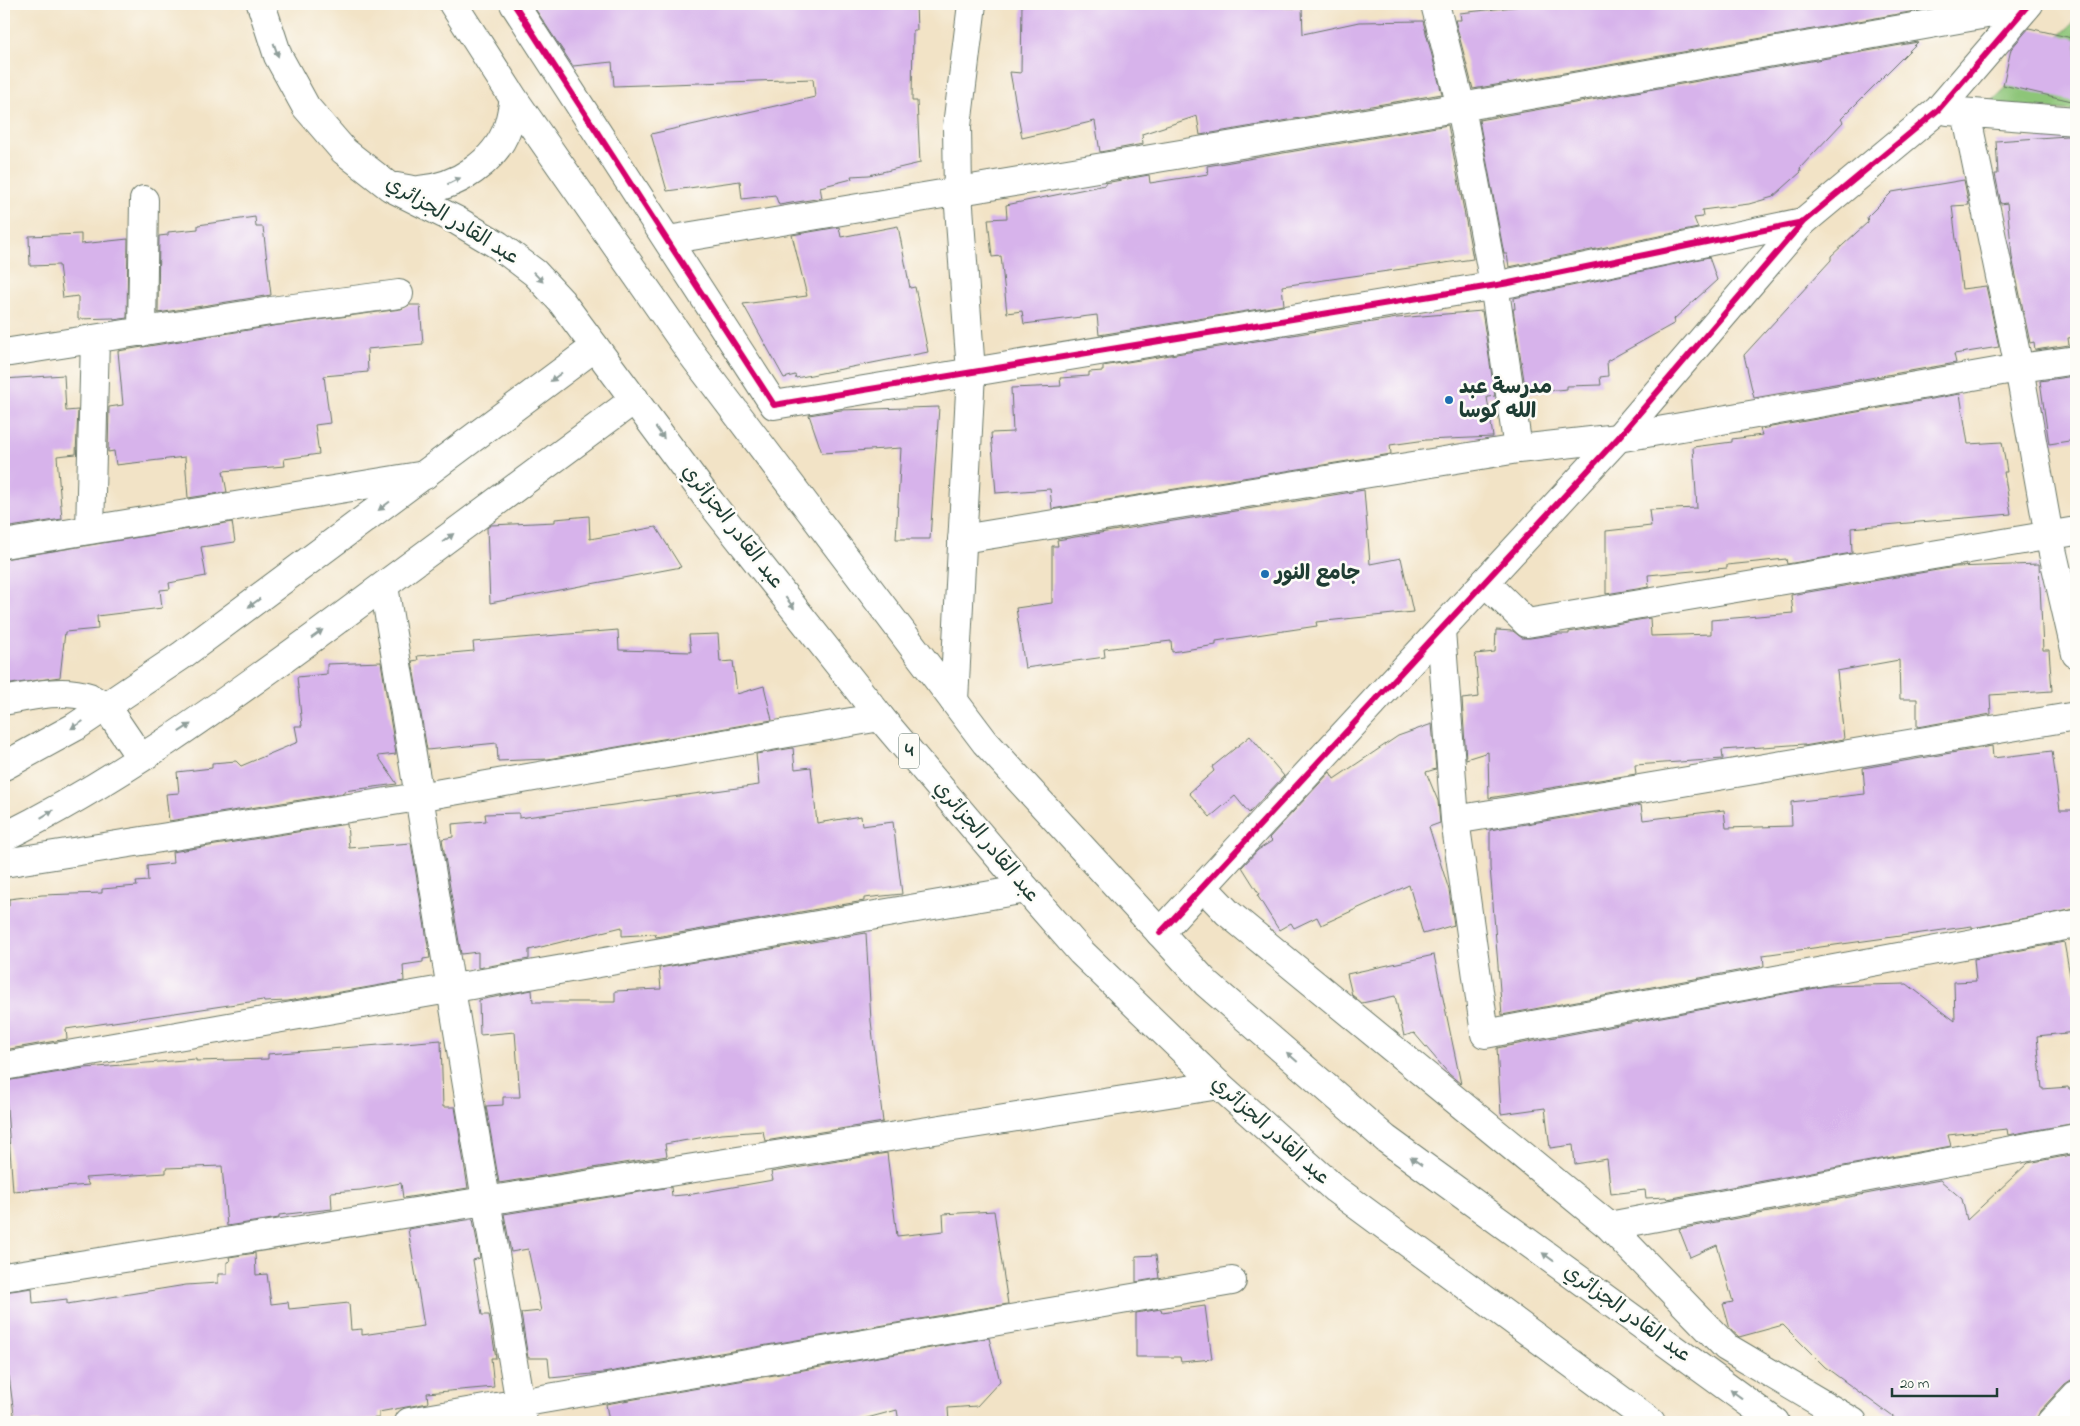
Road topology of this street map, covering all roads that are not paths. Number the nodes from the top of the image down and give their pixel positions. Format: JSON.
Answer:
{"nodes":[{"id":1,"x":261,"y":4,"type":"edge"},
{"id":2,"x":453,"y":4,"type":"edge"},
{"id":3,"x":514,"y":4,"type":"edge"},
{"id":4,"x":972,"y":4,"type":"edge"},
{"id":5,"x":1434,"y":4,"type":"edge"},
{"id":6,"x":2028,"y":5,"type":"edge"},
{"id":7,"x":514,"y":99,"type":"junction"},
{"id":8,"x":1461,"y":107,"type":"junction"},
{"id":9,"x":1938,"y":110,"type":"junction"},
{"id":10,"x":1966,"y":113,"type":"junction"},
{"id":11,"x":2076,"y":121,"type":"edge"},
{"id":12,"x":390,"y":186,"type":"junction"},
{"id":13,"x":958,"y":193,"type":"junction"},
{"id":14,"x":144,"y":200,"type":"dead end"},
{"id":15,"x":1803,"y":222,"type":"junction"},
{"id":16,"x":668,"y":240,"type":"junction"},
{"id":17,"x":1494,"y":284,"type":"junction"},
{"id":18,"x":399,"y":294,"type":"dead end"},
{"id":19,"x":142,"y":332,"type":"junction"},
{"id":20,"x":95,"y":339,"type":"junction"},
{"id":21,"x":595,"y":347,"type":"junction"},
{"id":22,"x":4,"y":353,"type":"edge"},
{"id":23,"x":2076,"y":360,"type":"edge"},
{"id":24,"x":2019,"y":368,"type":"junction"},
{"id":25,"x":971,"y":372,"type":"junction"},
{"id":26,"x":634,"y":398,"type":"junction"},
{"id":27,"x":1618,"y":438,"type":"junction"},
{"id":28,"x":1518,"y":449,"type":"junction"},
{"id":29,"x":426,"y":475,"type":"junction"},
{"id":30,"x":90,"y":530,"type":"junction"},
{"id":31,"x":2076,"y":531,"type":"edge"},
{"id":32,"x":2049,"y":536,"type":"junction"},
{"id":33,"x":962,"y":539,"type":"junction"},
{"id":34,"x":4,"y":544,"type":"edge"},
{"id":35,"x":1486,"y":582,"type":"junction"},
{"id":36,"x":384,"y":586,"type":"junction"},
{"id":37,"x":1441,"y":630,"type":"junction"},
{"id":38,"x":2076,"y":654,"type":"edge"},
{"id":39,"x":4,"y":701,"type":"edge"},
{"id":40,"x":954,"y":701,"type":"junction"},
{"id":41,"x":106,"y":707,"type":"junction"},
{"id":42,"x":2076,"y":716,"type":"edge"},
{"id":43,"x":880,"y":717,"type":"junction"},
{"id":44,"x":140,"y":757,"type":"junction"},
{"id":45,"x":4,"y":766,"type":"edge"},
{"id":46,"x":418,"y":797,"type":"junction"},
{"id":47,"x":1455,"y":820,"type":"junction"},
{"id":48,"x":4,"y":837,"type":"edge"},
{"id":49,"x":4,"y":863,"type":"edge"},
{"id":50,"x":1203,"y":887,"type":"junction"},
{"id":51,"x":1026,"y":890,"type":"junction"},
{"id":52,"x":2076,"y":924,"type":"edge"},
{"id":53,"x":1160,"y":933,"type":"junction"},
{"id":54,"x":450,"y":989,"type":"junction"},
{"id":55,"x":4,"y":1066,"type":"edge"},
{"id":56,"x":1219,"y":1085,"type":"junction"},
{"id":57,"x":2076,"y":1138,"type":"edge"},
{"id":58,"x":486,"y":1201,"type":"junction"},
{"id":59,"x":1609,"y":1226,"type":"junction"},
{"id":60,"x":4,"y":1278,"type":"edge"},
{"id":61,"x":1232,"y":1281,"type":"dead end"},
{"id":62,"x":2076,"y":1395,"type":"edge"},
{"id":63,"x":521,"y":1413,"type":"edge"},
{"id":64,"x":408,"y":1422,"type":"edge"},
{"id":65,"x":1651,"y":1422,"type":"edge"},
{"id":66,"x":1775,"y":1422,"type":"edge"},
{"id":67,"x":1853,"y":1422,"type":"edge"},
{"id":68,"x":2051,"y":1422,"type":"edge"}],
"edges":[{"from":1,"to":12,"type":"main road","name":"عبد القادر الجزائري","number":"4","one_way":true},
{"from":2,"to":7,"type":"main road","name":"عبد القادر الجزائري"},
{"from":3,"to":16,"type":"main road"},
{"from":4,"to":13,"type":"main road"},
{"from":5,"to":8,"type":"main road"},
{"from":6,"to":8,"type":"main road"},
{"from":6,"to":9,"type":"main road"},
{"from":12,"to":7,"type":"main road","one_way":true},
{"from":7,"to":40,"type":"main road","name":"عبد القادر الجزائري"},
{"from":8,"to":13,"type":"main road"},
{"from":8,"to":17,"type":"main road"},
{"from":9,"to":10,"type":"main road"},
{"from":9,"to":15,"type":"main road"},
{"from":10,"to":11,"type":"main road"},
{"from":10,"to":24,"type":"main road"},
{"from":12,"to":21,"type":"main road","name":"عبد القادر الجزائري","number":"4","one_way":true},
{"from":13,"to":16,"type":"main road"},
{"from":13,"to":25,"type":"main road"},
{"from":14,"to":19,"type":"main road"},
{"from":15,"to":17,"type":"main road"},
{"from":15,"to":27,"type":"main road"},
{"from":16,"to":25,"type":"main road"},
{"from":17,"to":25,"type":"main road"},
{"from":17,"to":28,"type":"main road"},
{"from":18,"to":19,"type":"main road"},
{"from":19,"to":20,"type":"main road"},
{"from":20,"to":22,"type":"main road"},
{"from":20,"to":30,"type":"main road"},
{"from":21,"to":26,"type":"main road","name":"عبد القادر الجزائري","number":"4"},
{"from":21,"to":29,"type":"main road","one_way":true},
{"from":23,"to":24,"type":"main road"},
{"from":24,"to":27,"type":"main road"},
{"from":24,"to":32,"type":"main road"},
{"from":25,"to":33,"type":"main road"},
{"from":36,"to":26,"type":"main road","one_way":true},
{"from":26,"to":43,"type":"main road","name":"عبد القادر الجزائري","number":"4","one_way":true},
{"from":27,"to":28,"type":"main road"},
{"from":27,"to":35,"type":"main road"},
{"from":28,"to":33,"type":"main road"},
{"from":29,"to":30,"type":"main road"},
{"from":29,"to":41,"type":"main road","one_way":true},
{"from":30,"to":34,"type":"main road"},
{"from":31,"to":32,"type":"main road"},
{"from":32,"to":35,"type":"main road"},
{"from":32,"to":38,"type":"main road"},
{"from":33,"to":40,"type":"main road"},
{"from":35,"to":37,"type":"main road"},
{"from":44,"to":36,"type":"main road","one_way":true},
{"from":36,"to":46,"type":"main road"},
{"from":37,"to":47,"type":"main road"},
{"from":37,"to":50,"type":"main road"},
{"from":39,"to":41,"type":"main road"},
{"from":40,"to":53,"type":"main road","name":"عبد القادر الجزائري"},
{"from":41,"to":44,"type":"main road"},
{"from":41,"to":45,"type":"main road","one_way":true},
{"from":42,"to":47,"type":"main road"},
{"from":43,"to":46,"type":"main road"},
{"from":43,"to":51,"type":"main road","name":"عبد القادر الجزائري","number":"4"},
{"from":48,"to":44,"type":"main road","one_way":true},
{"from":46,"to":49,"type":"main road"},
{"from":46,"to":54,"type":"main road"},
{"from":47,"to":52,"type":"main road"},
{"from":50,"to":53,"type":"main road"},
{"from":50,"to":59,"type":"main road"},
{"from":51,"to":54,"type":"main road"},
{"from":51,"to":56,"type":"main road","name":"عبد القادر الجزائري","number":"4"},
{"from":66,"to":53,"type":"main road","name":"عبد القادر الجزائري","one_way":true},
{"from":54,"to":55,"type":"main road"},
{"from":54,"to":58,"type":"main road"},
{"from":56,"to":58,"type":"main road"},
{"from":56,"to":65,"type":"main road","name":"عبد القادر الجزائري","number":"4"},
{"from":57,"to":59,"type":"main road"},
{"from":58,"to":60,"type":"main road"},
{"from":58,"to":63,"type":"main road"},
{"from":59,"to":67,"type":"main road"},
{"from":61,"to":63,"type":"main road"},
{"from":62,"to":68,"type":"main road"},
{"from":63,"to":64,"type":"main road"}]}
